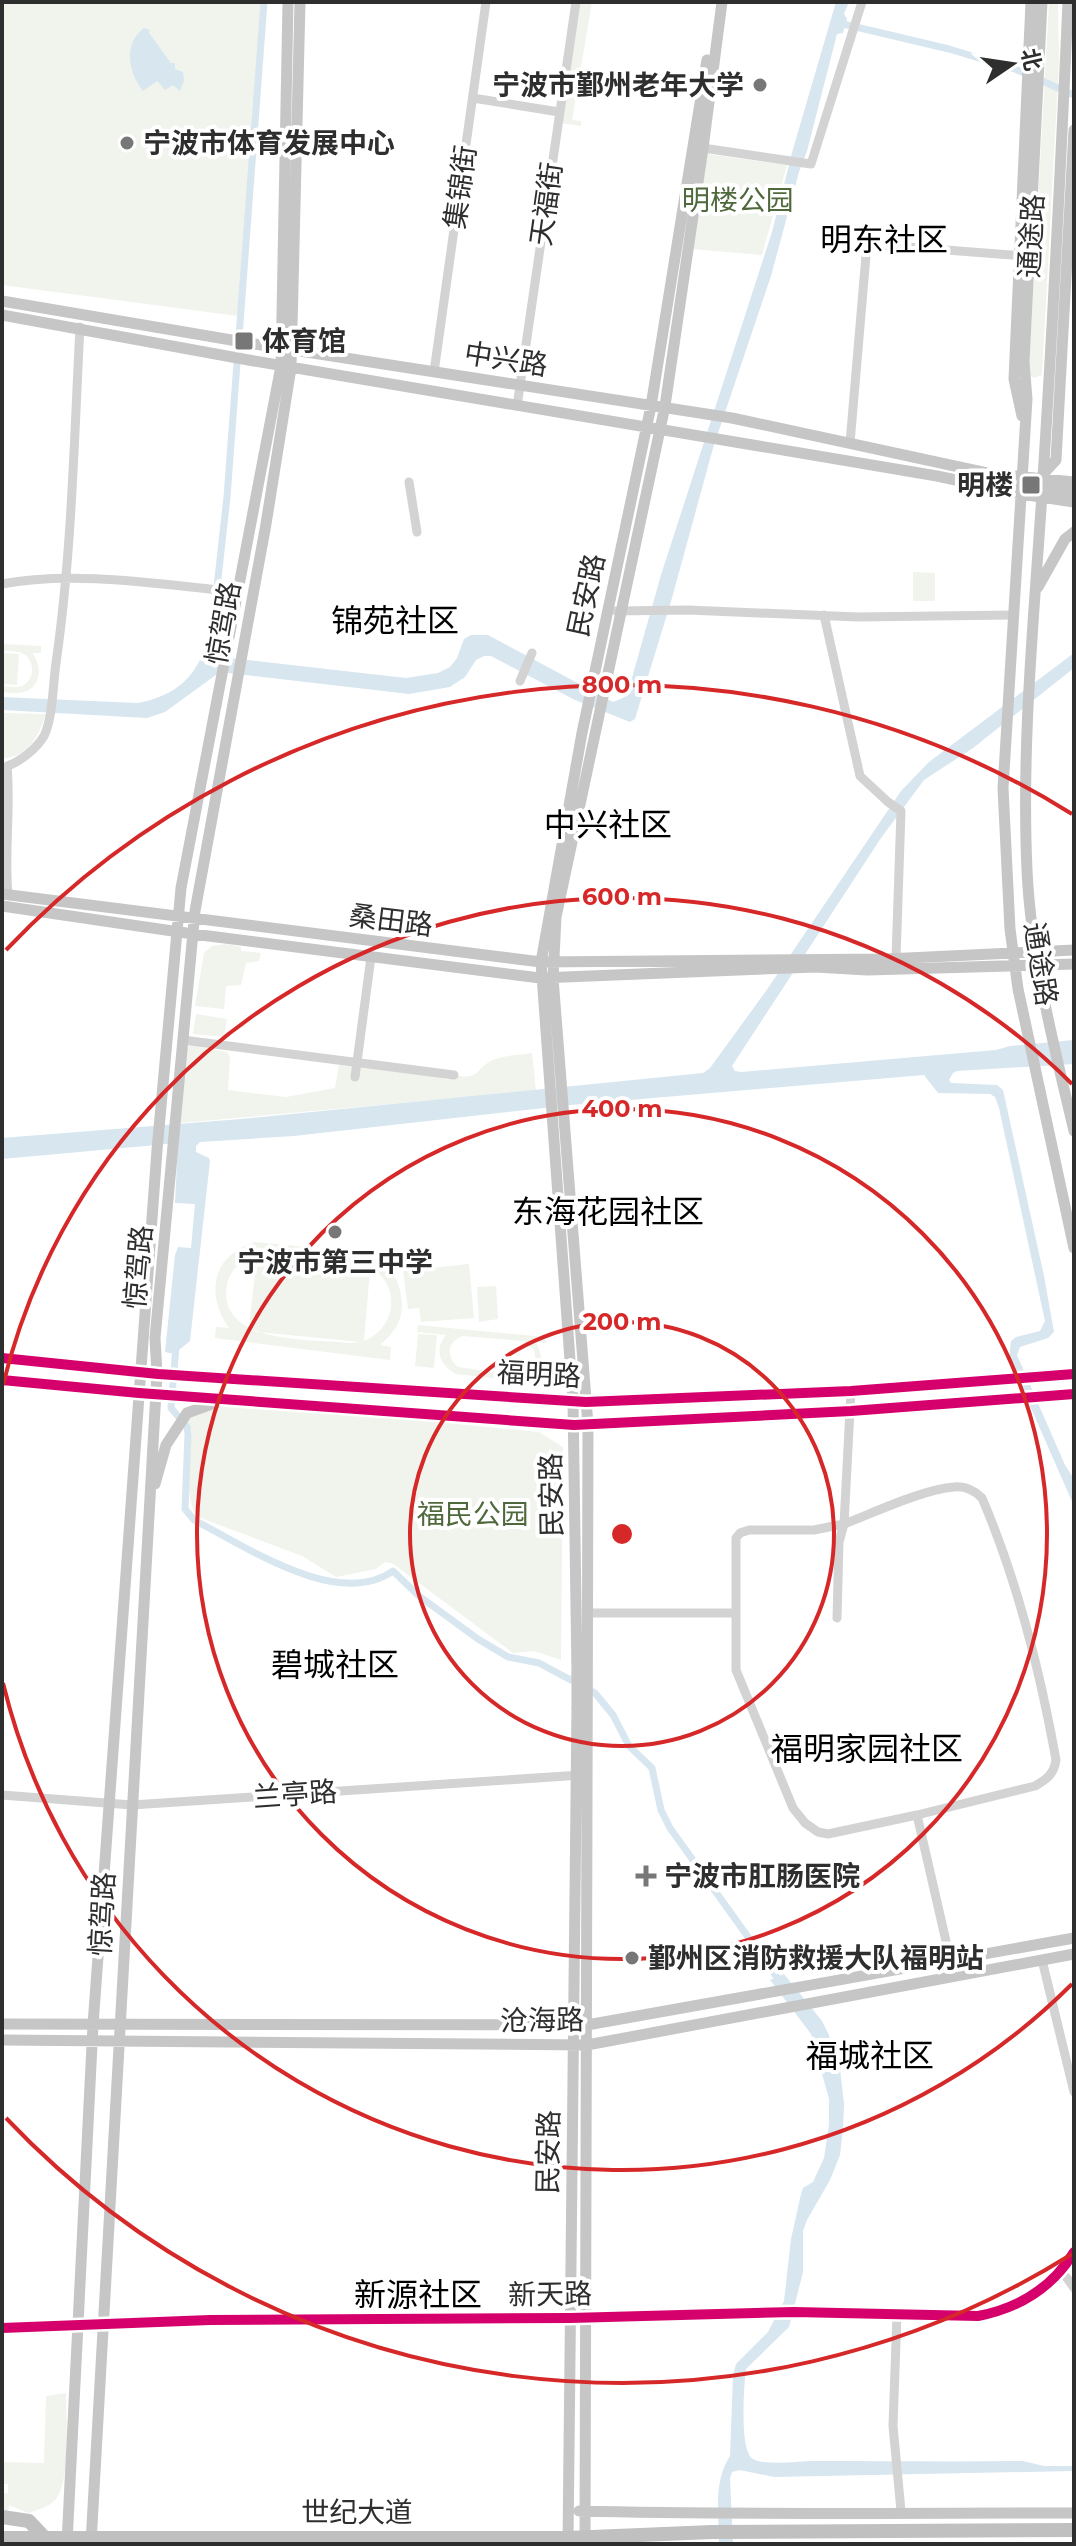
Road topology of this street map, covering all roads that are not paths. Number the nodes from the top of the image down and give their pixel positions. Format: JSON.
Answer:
{"nodes":[{"id":1,"x":288,"y":2,"type":"edge"},
{"id":2,"x":300,"y":2,"type":"edge"},
{"id":3,"x":486,"y":2,"type":"edge"},
{"id":4,"x":576,"y":2,"type":"edge"},
{"id":5,"x":716,"y":2,"type":"edge"},
{"id":6,"x":722,"y":2,"type":"edge"},
{"id":7,"x":1031,"y":2,"type":"edge"},
{"id":8,"x":1042,"y":2,"type":"edge"},
{"id":9,"x":1068,"y":2,"type":"edge"},
{"id":10,"x":860,"y":7,"type":"edge"},
{"id":11,"x":1034,"y":57,"type":"junction"},
{"id":12,"x":473,"y":98,"type":"junction"},
{"id":13,"x":559,"y":112,"type":"junction"},
{"id":14,"x":1074,"y":130,"type":"edge"},
{"id":15,"x":703,"y":148,"type":"junction"},
{"id":16,"x":1025,"y":256,"type":"junction"},
{"id":17,"x":2,"y":301,"type":"edge"},
{"id":18,"x":2,"y":315,"type":"edge"},
{"id":19,"x":80,"y":327,"type":"junction"},
{"id":20,"x":287,"y":349,"type":"junction"},
{"id":21,"x":286,"y":367,"type":"junction"},
{"id":22,"x":434,"y":372,"type":"junction"},
{"id":23,"x":519,"y":385,"type":"junction"},
{"id":24,"x":517,"y":406,"type":"junction"},
{"id":25,"x":651,"y":406,"type":"junction"},
{"id":26,"x":664,"y":408,"type":"junction"},
{"id":27,"x":646,"y":428,"type":"junction"},
{"id":28,"x":659,"y":430,"type":"junction"},
{"id":29,"x":850,"y":443,"type":"junction"},
{"id":30,"x":409,"y":482,"type":"dead end"},
{"id":31,"x":1074,"y":482,"type":"edge"},
{"id":32,"x":1042,"y":488,"type":"junction"},
{"id":33,"x":1021,"y":489,"type":"junction"},
{"id":34,"x":1074,"y":493,"type":"edge"},
{"id":35,"x":1074,"y":505,"type":"edge"},
{"id":36,"x":417,"y":532,"type":"dead end"},
{"id":37,"x":1074,"y":532,"type":"edge"},
{"id":38,"x":67,"y":578,"type":"junction"},
{"id":39,"x":2,"y":584,"type":"edge"},
{"id":40,"x":235,"y":592,"type":"junction"},
{"id":41,"x":1035,"y":595,"type":"junction"},
{"id":42,"x":608,"y":610,"type":"junction"},
{"id":43,"x":621,"y":611,"type":"junction"},
{"id":44,"x":824,"y":615,"type":"junction"},
{"id":45,"x":1013,"y":615,"type":"junction"},
{"id":46,"x":532,"y":653,"type":"dead end"},
{"id":47,"x":520,"y":681,"type":"dead end"},
{"id":48,"x":4,"y":899,"type":"edge"},
{"id":49,"x":178,"y":918,"type":"junction"},
{"id":50,"x":194,"y":920,"type":"junction"},
{"id":51,"x":177,"y":931,"type":"junction"},
{"id":52,"x":193,"y":934,"type":"junction"},
{"id":53,"x":1074,"y":950,"type":"edge"},
{"id":54,"x":1037,"y":951,"type":"junction"},
{"id":55,"x":1012,"y":953,"type":"junction"},
{"id":56,"x":371,"y":957,"type":"junction"},
{"id":57,"x":896,"y":958,"type":"junction"},
{"id":58,"x":541,"y":962,"type":"junction"},
{"id":59,"x":554,"y":962,"type":"junction"},
{"id":60,"x":815,"y":963,"type":"junction"},
{"id":61,"x":1039,"y":964,"type":"junction"},
{"id":62,"x":1074,"y":964,"type":"edge"},
{"id":63,"x":775,"y":965,"type":"junction"},
{"id":64,"x":1014,"y":966,"type":"junction"},
{"id":65,"x":540,"y":978,"type":"junction"},
{"id":66,"x":553,"y":978,"type":"junction"},
{"id":67,"x":183,"y":1040,"type":"junction"},
{"id":68,"x":356,"y":1063,"type":"junction"},
{"id":69,"x":454,"y":1075,"type":"dead end"},
{"id":70,"x":355,"y":1077,"type":"dead end"},
{"id":71,"x":556,"y":1084,"type":"junction"},
{"id":72,"x":559,"y":1123,"type":"junction"},
{"id":73,"x":1074,"y":1131,"type":"edge"},
{"id":74,"x":1074,"y":1248,"type":"edge"},
{"id":75,"x":2,"y":1358,"type":"edge"},
{"id":76,"x":140,"y":1372,"type":"junction"},
{"id":77,"x":158,"y":1374,"type":"junction"},
{"id":78,"x":1074,"y":1374,"type":"edge"},
{"id":79,"x":2,"y":1380,"type":"edge"},
{"id":80,"x":851,"y":1391,"type":"junction"},
{"id":81,"x":139,"y":1393,"type":"junction"},
{"id":82,"x":156,"y":1394,"type":"junction"},
{"id":83,"x":1074,"y":1394,"type":"edge"},
{"id":84,"x":225,"y":1399,"type":"junction"},
{"id":85,"x":573,"y":1401,"type":"junction"},
{"id":86,"x":586,"y":1402,"type":"junction"},
{"id":87,"x":851,"y":1411,"type":"junction"},
{"id":88,"x":574,"y":1425,"type":"junction"},
{"id":89,"x":588,"y":1425,"type":"junction"},
{"id":90,"x":149,"y":1508,"type":"junction"},
{"id":91,"x":844,"y":1524,"type":"junction"},
{"id":92,"x":589,"y":1613,"type":"junction"},
{"id":93,"x":736,"y":1613,"type":"junction"},
{"id":94,"x":837,"y":1618,"type":"dead end"},
{"id":95,"x":583,"y":1673,"type":"junction"},
{"id":96,"x":582,"y":1776,"type":"junction"},
{"id":97,"x":2,"y":1795,"type":"edge"},
{"id":98,"x":108,"y":1804,"type":"junction"},
{"id":99,"x":132,"y":1805,"type":"junction"},
{"id":100,"x":917,"y":1815,"type":"junction"},
{"id":101,"x":1074,"y":1938,"type":"edge"},
{"id":102,"x":1074,"y":1954,"type":"edge"},
{"id":103,"x":951,"y":1960,"type":"junction"},
{"id":104,"x":1042,"y":1960,"type":"junction"},
{"id":105,"x":954,"y":1976,"type":"junction"},
{"id":106,"x":2,"y":2024,"type":"edge"},
{"id":107,"x":93,"y":2025,"type":"junction"},
{"id":108,"x":120,"y":2025,"type":"junction"},
{"id":109,"x":573,"y":2025,"type":"junction"},
{"id":110,"x":587,"y":2025,"type":"junction"},
{"id":111,"x":2,"y":2040,"type":"edge"},
{"id":112,"x":92,"y":2041,"type":"junction"},
{"id":113,"x":119,"y":2042,"type":"junction"},
{"id":114,"x":587,"y":2045,"type":"junction"},
{"id":115,"x":573,"y":2046,"type":"junction"},
{"id":116,"x":1074,"y":2092,"type":"edge"},
{"id":117,"x":1074,"y":2252,"type":"edge"},
{"id":118,"x":1062,"y":2271,"type":"junction"},
{"id":119,"x":1074,"y":2288,"type":"edge"},
{"id":120,"x":897,"y":2314,"type":"junction"},
{"id":121,"x":586,"y":2317,"type":"junction"},
{"id":122,"x":570,"y":2318,"type":"junction"},
{"id":123,"x":103,"y":2323,"type":"junction"},
{"id":124,"x":78,"y":2326,"type":"junction"},
{"id":125,"x":2,"y":2328,"type":"edge"},
{"id":126,"x":569,"y":2511,"type":"junction"},
{"id":127,"x":585,"y":2511,"type":"junction"},
{"id":128,"x":901,"y":2511,"type":"junction"},
{"id":129,"x":1074,"y":2513,"type":"edge"},
{"id":130,"x":2,"y":2517,"type":"edge"},
{"id":131,"x":1074,"y":2530,"type":"edge"},
{"id":132,"x":2,"y":2538,"type":"edge"},
{"id":133,"x":45,"y":2538,"type":"junction"},
{"id":134,"x":67,"y":2541,"type":"edge"},
{"id":135,"x":91,"y":2541,"type":"edge"},
{"id":136,"x":568,"y":2541,"type":"edge"},
{"id":137,"x":585,"y":2541,"type":"edge"}],
"edges":[{"from":1,"to":20,"type":"main road","name":"惊驾路"},
{"from":2,"to":20,"type":"main road","name":"惊驾路"},
{"from":3,"to":12,"type":"street","name":"集锦街"},
{"from":4,"to":13,"type":"street","name":"天福街"},
{"from":5,"to":25,"type":"main road","name":"民安路"},
{"from":6,"to":15,"type":"main road","name":"民安路"},
{"from":7,"to":11,"type":"main road","name":"通途路"},
{"from":8,"to":11,"type":"main road","name":"通途路"},
{"from":9,"to":32,"type":"main road","name":"通途路"},
{"from":10,"to":15,"type":"street"},
{"from":11,"to":16,"type":"main road","name":"通途路"},
{"from":11,"to":16,"type":"main road","name":"通途路"},
{"from":12,"to":13,"type":"street"},
{"from":12,"to":22,"type":"street","name":"集锦街"},
{"from":13,"to":23,"type":"street","name":"天福街"},
{"from":14,"to":32,"type":"main road","name":"通途路"},
{"from":15,"to":26,"type":"main road","name":"民安路"},
{"from":16,"to":29,"type":"street"},
{"from":16,"to":33,"type":"main road","name":"通途路"},
{"from":17,"to":20,"type":"main road","name":"中兴路"},
{"from":18,"to":19,"type":"main road","name":"中兴路"},
{"from":19,"to":21,"type":"main road","name":"中兴路"},
{"from":19,"to":38,"type":"street"},
{"from":20,"to":21,"type":"main road","name":"惊驾路"},
{"from":20,"to":22,"type":"main road","name":"中兴路"},
{"from":21,"to":24,"type":"main road","name":"中兴路"},
{"from":21,"to":40,"type":"main road","name":"惊驾路"},
{"from":21,"to":50,"type":"main road","name":"惊驾路"},
{"from":22,"to":23,"type":"main road","name":"中兴路"},
{"from":23,"to":24,"type":"street","name":"天福街"},
{"from":23,"to":25,"type":"main road","name":"中兴路"},
{"from":24,"to":27,"type":"main road","name":"中兴路"},
{"from":25,"to":26,"type":"main road","name":"中兴路"},
{"from":25,"to":27,"type":"main road","name":"民安路"},
{"from":26,"to":28,"type":"main road","name":"民安路"},
{"from":26,"to":29,"type":"main road","name":"中兴路"},
{"from":27,"to":28,"type":"main road","name":"中兴路"},
{"from":27,"to":42,"type":"main road","name":"民安路"},
{"from":28,"to":33,"type":"main road","name":"中兴路"},
{"from":28,"to":43,"type":"main road","name":"民安路"},
{"from":29,"to":33,"type":"main road","name":"中兴路"},
{"from":30,"to":36,"type":"street"},
{"from":31,"to":32,"type":"main road","name":"中兴路"},
{"from":32,"to":33,"type":"main road","name":"中兴路"},
{"from":32,"to":33,"type":"main road","name":"中兴路"},
{"from":32,"to":34,"type":"main road","name":"中兴路"},
{"from":32,"to":35,"type":"main road","name":"中兴路"},
{"from":32,"to":41,"type":"main road","name":"通途路"},
{"from":33,"to":45,"type":"main road","name":"通途路"},
{"from":37,"to":41,"type":"main road"},
{"from":38,"to":39,"type":"street"},
{"from":38,"to":40,"type":"street"},
{"from":38,"to":48,"type":"street"},
{"from":40,"to":49,"type":"main road","name":"惊驾路"},
{"from":41,"to":54,"type":"main road","name":"通途路"},
{"from":42,"to":43,"type":"street"},
{"from":42,"to":58,"type":"main road","name":"民安路"},
{"from":43,"to":44,"type":"street"},
{"from":43,"to":59,"type":"main road","name":"民安路"},
{"from":44,"to":45,"type":"street"},
{"from":44,"to":57,"type":"street"},
{"from":45,"to":55,"type":"main road","name":"通途路"},
{"from":46,"to":47,"type":"street"},
{"from":48,"to":49,"type":"main road","name":"桑田路"},
{"from":48,"to":51,"type":"main road","name":"桑田路"},
{"from":49,"to":50,"type":"main road","name":"桑田路"},
{"from":49,"to":51,"type":"main road","name":"惊驾路"},
{"from":50,"to":52,"type":"main road","name":"惊驾路"},
{"from":50,"to":58,"type":"main road","name":"桑田路"},
{"from":51,"to":52,"type":"main road","name":"桑田路"},
{"from":51,"to":76,"type":"main road","name":"惊驾路"},
{"from":52,"to":56,"type":"main road","name":"桑田路"},
{"from":52,"to":67,"type":"main road","name":"惊驾路"},
{"from":53,"to":54,"type":"main road"},
{"from":54,"to":55,"type":"main road"},
{"from":54,"to":61,"type":"main road","name":"通途路"},
{"from":55,"to":57,"type":"main road"},
{"from":55,"to":64,"type":"main road","name":"通途路"},
{"from":56,"to":65,"type":"main road","name":"桑田路"},
{"from":56,"to":68,"type":"street"},
{"from":57,"to":60,"type":"main road"},
{"from":58,"to":59,"type":"main road","name":"桑田路"},
{"from":58,"to":65,"type":"main road","name":"民安路"},
{"from":59,"to":63,"type":"main road","name":"桑田路"},
{"from":59,"to":66,"type":"main road","name":"民安路"},
{"from":60,"to":63,"type":"main road"},
{"from":60,"to":64,"type":"main road"},
{"from":61,"to":62,"type":"main road"},
{"from":61,"to":64,"type":"main road"},
{"from":61,"to":73,"type":"main road","name":"通途路"},
{"from":63,"to":66,"type":"main road","name":"桑田路"},
{"from":64,"to":74,"type":"main road","name":"通途路"},
{"from":65,"to":66,"type":"main road","name":"桑田路"},
{"from":65,"to":71,"type":"main road","name":"民安路"},
{"from":66,"to":71,"type":"main road","name":"民安路"},
{"from":67,"to":68,"type":"street"},
{"from":67,"to":77,"type":"main road","name":"惊驾路"},
{"from":68,"to":69,"type":"street"},
{"from":68,"to":70,"type":"street"},
{"from":71,"to":72,"type":"main road","name":"民安路"},
{"from":72,"to":85,"type":"main road","name":"民安路"},
{"from":72,"to":86,"type":"main road","name":"民安路"},
{"from":75,"to":76,"type":"main road","name":"福明路"},
{"from":76,"to":77,"type":"main road","name":"福明路"},
{"from":76,"to":81,"type":"main road","name":"惊驾路"},
{"from":77,"to":82,"type":"main road","name":"惊驾路"},
{"from":77,"to":85,"type":"main road","name":"福明路"},
{"from":78,"to":80,"type":"main road","name":"福明路"},
{"from":79,"to":81,"type":"main road","name":"福明路"},
{"from":80,"to":86,"type":"main road","name":"福明路"},
{"from":80,"to":87,"type":"street"},
{"from":81,"to":82,"type":"main road","name":"福明路"},
{"from":81,"to":98,"type":"main road","name":"惊驾路"},
{"from":82,"to":84,"type":"main road","name":"福明路"},
{"from":82,"to":90,"type":"main road","name":"惊驾路"},
{"from":83,"to":87,"type":"main road","name":"福明路"},
{"from":84,"to":88,"type":"main road","name":"福明路"},
{"from":84,"to":90,"type":"main road"},
{"from":85,"to":86,"type":"main road","name":"福明路"},
{"from":85,"to":88,"type":"main road","name":"民安路"},
{"from":86,"to":89,"type":"main road","name":"民安路"},
{"from":87,"to":89,"type":"main road","name":"福明路"},
{"from":87,"to":91,"type":"street"},
{"from":88,"to":89,"type":"main road","name":"福明路"},
{"from":88,"to":95,"type":"main road","name":"民安路"},
{"from":89,"to":92,"type":"main road","name":"民安路"},
{"from":90,"to":99,"type":"main road","name":"惊驾路"},
{"from":91,"to":93,"type":"street"},
{"from":91,"to":94,"type":"street"},
{"from":91,"to":100,"type":"street"},
{"from":92,"to":93,"type":"street"},
{"from":92,"to":95,"type":"main road","name":"民安路"},
{"from":93,"to":100,"type":"street"},
{"from":95,"to":96,"type":"main road","name":"民安路","bridge":true},
{"from":96,"to":99,"type":"street","name":"兰亭路"},
{"from":96,"to":109,"type":"main road","name":"民安路"},
{"from":96,"to":110,"type":"main road","name":"民安路"},
{"from":97,"to":98,"type":"street","name":"兰亭路"},
{"from":98,"to":99,"type":"street","name":"兰亭路"},
{"from":98,"to":107,"type":"main road","name":"惊驾路"},
{"from":99,"to":108,"type":"main road","name":"惊驾路"},
{"from":100,"to":103,"type":"street"},
{"from":101,"to":103,"type":"main road","name":"沧海路"},
{"from":102,"to":104,"type":"main road","name":"沧海路"},
{"from":103,"to":105,"type":"street"},
{"from":103,"to":110,"type":"main road","name":"沧海路"},
{"from":104,"to":105,"type":"main road","name":"沧海路"},
{"from":104,"to":116,"type":"street"},
{"from":105,"to":114,"type":"main road","name":"沧海路"},
{"from":106,"to":107,"type":"main road","name":"沧海路"},
{"from":107,"to":108,"type":"main road","name":"沧海路"},
{"from":107,"to":112,"type":"main road","name":"惊驾路"},
{"from":108,"to":109,"type":"main road","name":"沧海路"},
{"from":108,"to":113,"type":"main road","name":"惊驾路"},
{"from":109,"to":110,"type":"main road","name":"沧海路"},
{"from":109,"to":115,"type":"main road","name":"民安路"},
{"from":110,"to":114,"type":"main road","name":"民安路"},
{"from":111,"to":112,"type":"main road","name":"沧海路"},
{"from":112,"to":113,"type":"main road","name":"沧海路"},
{"from":112,"to":124,"type":"main road","name":"惊驾路"},
{"from":113,"to":115,"type":"main road","name":"沧海路"},
{"from":113,"to":123,"type":"main road","name":"惊驾路"},
{"from":114,"to":115,"type":"main road","name":"沧海路"},
{"from":114,"to":121,"type":"main road","name":"民安路"},
{"from":115,"to":122,"type":"main road","name":"民安路"},
{"from":117,"to":118,"type":"street","name":"新天路"},
{"from":118,"to":119,"type":"street"},
{"from":118,"to":120,"type":"street","name":"新天路"},
{"from":120,"to":121,"type":"street","name":"新天路"},
{"from":120,"to":128,"type":"street"},
{"from":121,"to":122,"type":"street","name":"新天路"},
{"from":121,"to":127,"type":"main road","name":"民安路"},
{"from":122,"to":123,"type":"street","name":"新天路"},
{"from":122,"to":126,"type":"main road","name":"民安路"},
{"from":123,"to":124,"type":"street","name":"新天路"},
{"from":123,"to":135,"type":"main road","name":"惊驾路"},
{"from":124,"to":125,"type":"street","name":"新天路"},
{"from":124,"to":134,"type":"main road","name":"惊驾路"},
{"from":126,"to":127,"type":"main road"},
{"from":126,"to":136,"type":"main road","name":"民安路"},
{"from":127,"to":128,"type":"main road"},
{"from":127,"to":137,"type":"main road","name":"民安路"},
{"from":128,"to":129,"type":"main road"},
{"from":130,"to":133,"type":"highway"},
{"from":131,"to":137,"type":"highway","name":"世纪大道"},
{"from":132,"to":133,"type":"highway","name":"世纪大道"},
{"from":133,"to":134,"type":"highway","name":"世纪大道"},
{"from":134,"to":135,"type":"highway","name":"世纪大道"},
{"from":135,"to":136,"type":"highway","name":"世纪大道"},
{"from":136,"to":137,"type":"highway","name":"世纪大道"}]}
